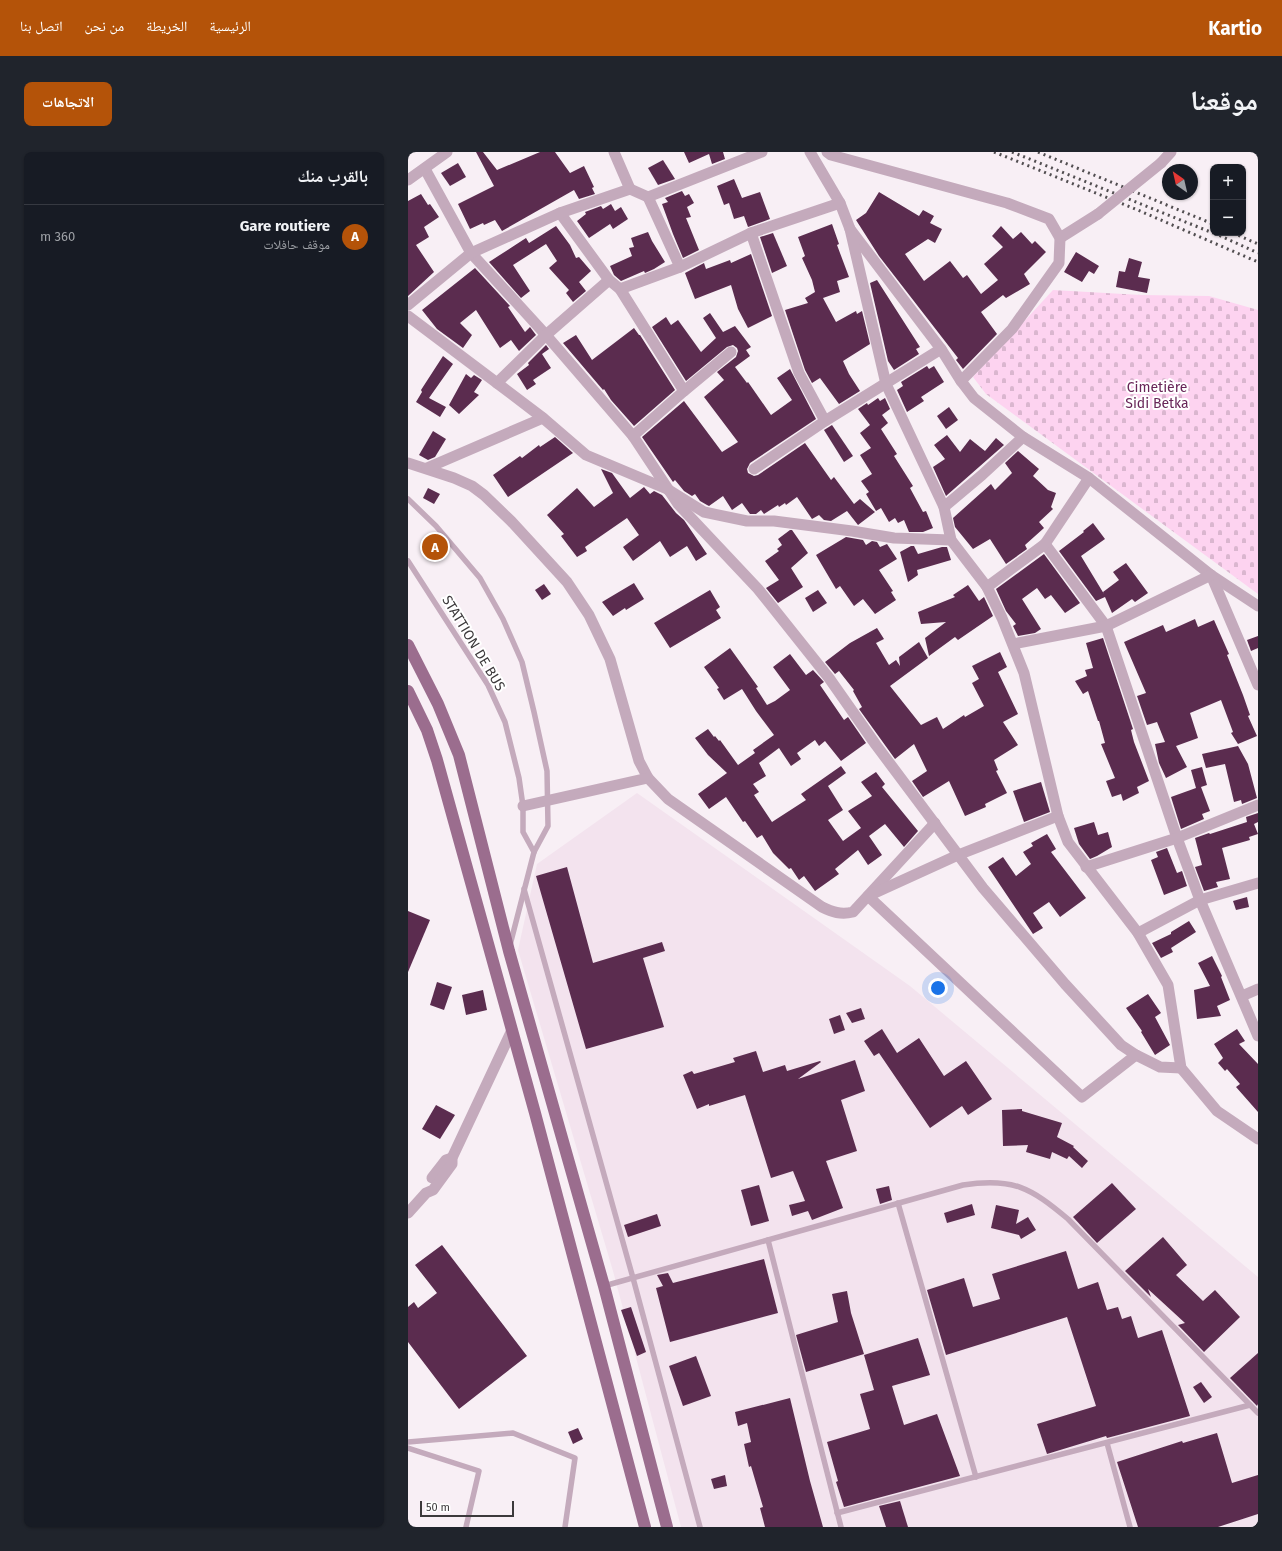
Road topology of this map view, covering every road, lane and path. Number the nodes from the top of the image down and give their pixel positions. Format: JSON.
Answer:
{"nodes":[{"id":1,"x":447,"y":152,"type":"edge"},
{"id":2,"x":614,"y":152,"type":"edge"},
{"id":3,"x":762,"y":152,"type":"edge"},
{"id":4,"x":810,"y":152,"type":"edge"},
{"id":5,"x":827,"y":152,"type":"edge"},
{"id":6,"x":1172,"y":152,"type":"edge"},
{"id":7,"x":425,"y":169,"type":"junction"},
{"id":8,"x":408,"y":180,"type":"edge"},
{"id":9,"x":630,"y":189,"type":"junction"},
{"id":10,"x":648,"y":197,"type":"junction"},
{"id":11,"x":840,"y":203,"type":"junction"},
{"id":12,"x":560,"y":213,"type":"junction"},
{"id":13,"x":850,"y":229,"type":"junction"},
{"id":14,"x":751,"y":233,"type":"junction"},
{"id":15,"x":1060,"y":238,"type":"junction"},
{"id":16,"x":472,"y":253,"type":"junction"},
{"id":17,"x":680,"y":267,"type":"junction"},
{"id":18,"x":609,"y":280,"type":"junction"},
{"id":19,"x":620,"y":289,"type":"junction"},
{"id":20,"x":408,"y":305,"type":"edge"},
{"id":21,"x":408,"y":316,"type":"edge"},
{"id":22,"x":546,"y":335,"type":"junction"},
{"id":23,"x":941,"y":349,"type":"junction"},
{"id":24,"x":731,"y":352,"type":"dead end"},
{"id":25,"x":961,"y":381,"type":"junction"},
{"id":26,"x":497,"y":383,"type":"junction"},
{"id":27,"x":886,"y":384,"type":"junction"},
{"id":28,"x":684,"y":390,"type":"junction"},
{"id":29,"x":543,"y":418,"type":"junction"},
{"id":30,"x":825,"y":421,"type":"junction"},
{"id":31,"x":633,"y":436,"type":"junction"},
{"id":32,"x":1022,"y":436,"type":"junction"},
{"id":33,"x":408,"y":463,"type":"edge"},
{"id":34,"x":427,"y":468,"type":"junction"},
{"id":35,"x":754,"y":469,"type":"dead end"},
{"id":36,"x":1089,"y":478,"type":"junction"},
{"id":37,"x":667,"y":489,"type":"junction"},
{"id":38,"x":408,"y":499,"type":"edge"},
{"id":39,"x":944,"y":507,"type":"junction"},
{"id":40,"x":951,"y":540,"type":"junction"},
{"id":41,"x":1046,"y":544,"type":"junction"},
{"id":42,"x":408,"y":561,"type":"edge"},
{"id":43,"x":1211,"y":575,"type":"junction"},
{"id":44,"x":987,"y":587,"type":"junction"},
{"id":45,"x":1258,"y":606,"type":"edge"},
{"id":46,"x":1106,"y":626,"type":"junction"},
{"id":47,"x":1012,"y":644,"type":"junction"},
{"id":48,"x":408,"y":645,"type":"edge"},
{"id":49,"x":1258,"y":685,"type":"edge"},
{"id":50,"x":408,"y":691,"type":"edge"},
{"id":51,"x":648,"y":778,"type":"junction"},
{"id":52,"x":547,"y":800,"type":"junction"},
{"id":53,"x":1258,"y":805,"type":"edge"},
{"id":54,"x":523,"y":806,"type":"junction"},
{"id":55,"x":1058,"y":816,"type":"junction"},
{"id":56,"x":935,"y":823,"type":"junction"},
{"id":57,"x":1178,"y":838,"type":"junction"},
{"id":58,"x":534,"y":852,"type":"junction"},
{"id":59,"x":958,"y":855,"type":"junction"},
{"id":60,"x":1086,"y":867,"type":"junction"},
{"id":61,"x":1258,"y":883,"type":"edge"},
{"id":62,"x":524,"y":889,"type":"junction"},
{"id":63,"x":868,"y":896,"type":"junction"},
{"id":64,"x":1200,"y":900,"type":"junction"},
{"id":65,"x":1138,"y":933,"type":"junction"},
{"id":66,"x":509,"y":951,"type":"junction"},
{"id":67,"x":1258,"y":989,"type":"edge"},
{"id":68,"x":1242,"y":996,"type":"junction"},
{"id":69,"x":529,"y":1024,"type":"junction"},
{"id":70,"x":512,"y":1030,"type":"junction"},
{"id":71,"x":1258,"y":1036,"type":"edge"},
{"id":72,"x":1136,"y":1055,"type":"junction"},
{"id":73,"x":1181,"y":1068,"type":"junction"},
{"id":74,"x":1255,"y":1134,"type":"edge"},
{"id":75,"x":898,"y":1203,"type":"junction"},
{"id":76,"x":408,"y":1213,"type":"edge"},
{"id":77,"x":768,"y":1240,"type":"junction"},
{"id":78,"x":633,"y":1278,"type":"junction"},
{"id":79,"x":604,"y":1286,"type":"junction"},
{"id":80,"x":582,"y":1292,"type":"junction"},
{"id":81,"x":1250,"y":1405,"type":"junction"},
{"id":82,"x":1258,"y":1413,"type":"edge"},
{"id":83,"x":408,"y":1442,"type":"edge"},
{"id":84,"x":1107,"y":1443,"type":"junction"},
{"id":85,"x":408,"y":1448,"type":"edge"},
{"id":86,"x":976,"y":1477,"type":"junction"},
{"id":87,"x":837,"y":1513,"type":"junction"},
{"id":88,"x":466,"y":1527,"type":"edge"},
{"id":89,"x":565,"y":1527,"type":"edge"},
{"id":90,"x":644,"y":1527,"type":"edge"},
{"id":91,"x":668,"y":1527,"type":"edge"},
{"id":92,"x":700,"y":1527,"type":"edge"},
{"id":93,"x":841,"y":1527,"type":"edge"},
{"id":94,"x":1130,"y":1527,"type":"edge"}],
"edges":[{"from":1,"to":7,"type":"street"},
{"from":2,"to":9,"type":"street"},
{"from":3,"to":10,"type":"street"},
{"from":4,"to":11,"type":"street"},
{"from":5,"to":15,"type":"street"},
{"from":6,"to":15,"type":"street","bridge":true},
{"from":7,"to":8,"type":"street"},
{"from":7,"to":16,"type":"street"},
{"from":9,"to":10,"type":"street"},
{"from":9,"to":12,"type":"street"},
{"from":10,"to":17,"type":"street"},
{"from":11,"to":13,"type":"street"},
{"from":11,"to":14,"type":"street"},
{"from":12,"to":16,"type":"street"},
{"from":12,"to":18,"type":"street"},
{"from":13,"to":23,"type":"street"},
{"from":13,"to":27,"type":"street"},
{"from":14,"to":17,"type":"street"},
{"from":14,"to":30,"type":"street"},
{"from":15,"to":25,"type":"street"},
{"from":16,"to":20,"type":"street"},
{"from":16,"to":22,"type":"street"},
{"from":17,"to":19,"type":"street"},
{"from":18,"to":19,"type":"street"},
{"from":18,"to":22,"type":"street"},
{"from":19,"to":28,"type":"street"},
{"from":21,"to":26,"type":"street"},
{"from":22,"to":26,"type":"street"},
{"from":22,"to":31,"type":"street"},
{"from":23,"to":25,"type":"street"},
{"from":23,"to":27,"type":"street"},
{"from":24,"to":28,"type":"street"},
{"from":25,"to":32,"type":"street"},
{"from":26,"to":29,"type":"street"},
{"from":27,"to":30,"type":"street"},
{"from":27,"to":39,"type":"street"},
{"from":28,"to":31,"type":"street"},
{"from":29,"to":34,"type":"street"},
{"from":29,"to":37,"type":"street"},
{"from":30,"to":35,"type":"street"},
{"from":31,"to":37,"type":"street"},
{"from":32,"to":36,"type":"street"},
{"from":32,"to":39,"type":"street"},
{"from":33,"to":34,"type":"street"},
{"from":34,"to":51,"type":"street"},
{"from":36,"to":41,"type":"street"},
{"from":36,"to":43,"type":"street"},
{"from":37,"to":40,"type":"street"},
{"from":37,"to":56,"type":"street"},
{"from":38,"to":52,"type":"lane"},
{"from":39,"to":40,"type":"street"},
{"from":40,"to":44,"type":"street"},
{"from":41,"to":44,"type":"street"},
{"from":41,"to":46,"type":"street"},
{"from":42,"to":54,"type":"lane","name":"STATTION DE BUS"},
{"from":43,"to":45,"type":"street"},
{"from":43,"to":46,"type":"street"},
{"from":43,"to":49,"type":"street"},
{"from":44,"to":47,"type":"street"},
{"from":46,"to":47,"type":"street"},
{"from":46,"to":57,"type":"street"},
{"from":47,"to":55,"type":"street"},
{"from":48,"to":66,"type":"main road"},
{"from":50,"to":70,"type":"main road"},
{"from":51,"to":52,"type":"street"},
{"from":51,"to":63,"type":"street"},
{"from":52,"to":54,"type":"street"},
{"from":52,"to":58,"type":"lane"},
{"from":53,"to":57,"type":"street"},
{"from":54,"to":58,"type":"lane","name":"STATTION DE BUS"},
{"from":55,"to":59,"type":"street"},
{"from":55,"to":60,"type":"street"},
{"from":56,"to":59,"type":"street"},
{"from":56,"to":63,"type":"street"},
{"from":57,"to":60,"type":"street"},
{"from":57,"to":64,"type":"street"},
{"from":58,"to":62,"type":"lane"},
{"from":59,"to":63,"type":"street"},
{"from":59,"to":72,"type":"street"},
{"from":60,"to":65,"type":"street"},
{"from":61,"to":64,"type":"street"},
{"from":62,"to":66,"type":"lane"},
{"from":62,"to":78,"type":"lane"},
{"from":63,"to":72,"type":"street"},
{"from":64,"to":65,"type":"street"},
{"from":64,"to":68,"type":"street"},
{"from":65,"to":73,"type":"street"},
{"from":66,"to":69,"type":"main road"},
{"from":67,"to":68,"type":"street"},
{"from":68,"to":71,"type":"street"},
{"from":69,"to":70,"type":"main road"},
{"from":69,"to":79,"type":"main road"},
{"from":70,"to":76,"type":"street"},
{"from":70,"to":80,"type":"main road"},
{"from":72,"to":73,"type":"street"},
{"from":73,"to":74,"type":"street"},
{"from":75,"to":77,"type":"lane"},
{"from":75,"to":81,"type":"lane"},
{"from":75,"to":86,"type":"lane"},
{"from":77,"to":78,"type":"lane"},
{"from":77,"to":87,"type":"lane"},
{"from":78,"to":79,"type":"lane"},
{"from":78,"to":92,"type":"lane"},
{"from":79,"to":80,"type":"main road"},
{"from":79,"to":91,"type":"main road"},
{"from":80,"to":90,"type":"main road"},
{"from":81,"to":82,"type":"lane"},
{"from":81,"to":84,"type":"lane"},
{"from":83,"to":89,"type":"lane"},
{"from":84,"to":86,"type":"lane"},
{"from":84,"to":94,"type":"lane"},
{"from":85,"to":88,"type":"lane"},
{"from":86,"to":87,"type":"lane"},
{"from":87,"to":93,"type":"lane"}]}
